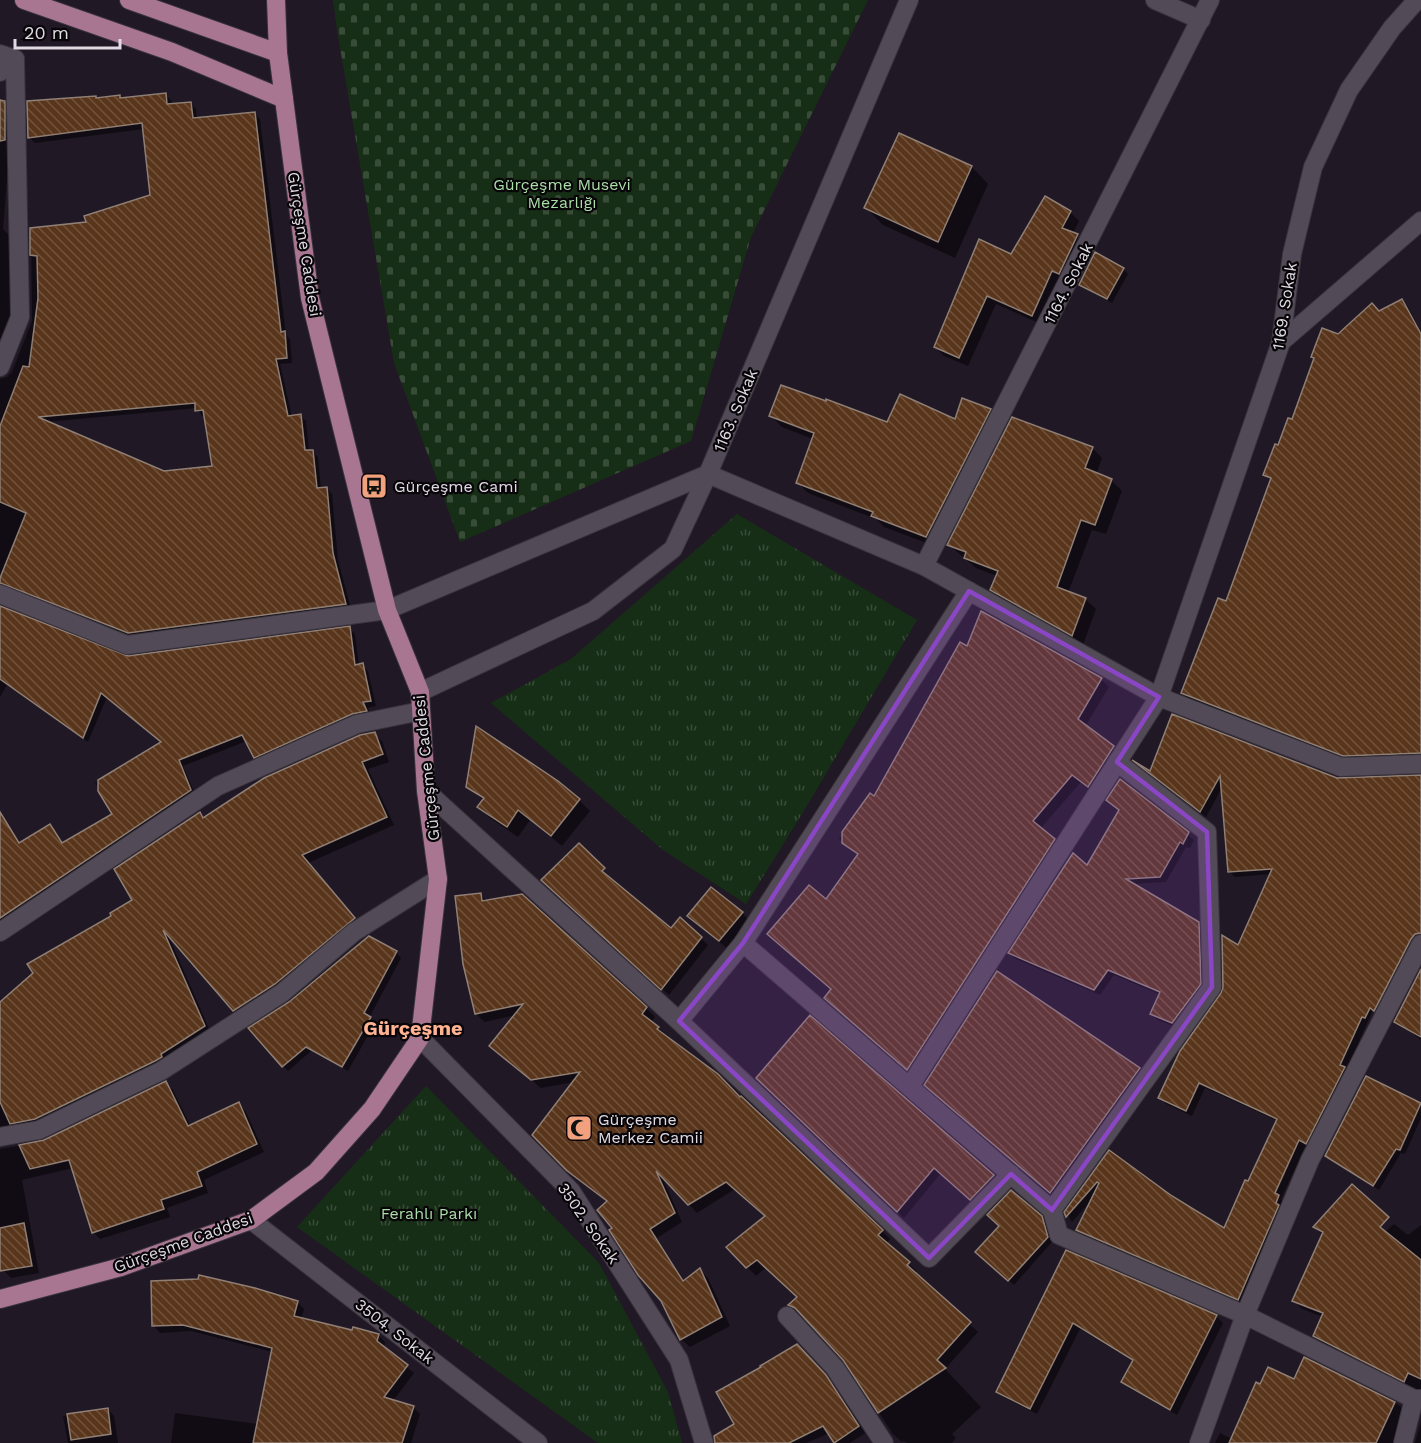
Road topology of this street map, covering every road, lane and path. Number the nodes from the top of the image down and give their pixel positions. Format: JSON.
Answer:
{"nodes":[{"id":1,"x":24,"y":0,"type":"edge"},
{"id":2,"x":130,"y":0,"type":"edge"},
{"id":3,"x":276,"y":0,"type":"edge"},
{"id":4,"x":909,"y":0,"type":"edge"},
{"id":5,"x":1155,"y":0,"type":"edge"},
{"id":6,"x":1210,"y":0,"type":"edge"},
{"id":7,"x":1417,"y":0,"type":"edge"},
{"id":8,"x":1201,"y":20,"type":"junction"},
{"id":9,"x":278,"y":52,"type":"junction"},
{"id":10,"x":8,"y":57,"type":"edge"},
{"id":11,"x":0,"y":72,"type":"edge"},
{"id":12,"x":284,"y":99,"type":"junction"},
{"id":13,"x":1421,"y":221,"type":"edge"},
{"id":14,"x":1281,"y":342,"type":"junction"},
{"id":15,"x":0,"y":367,"type":"edge"},
{"id":16,"x":708,"y":474,"type":"junction"},
{"id":17,"x":924,"y":566,"type":"junction"},
{"id":18,"x":969,"y":591,"type":"junction"},
{"id":19,"x":0,"y":594,"type":"edge"},
{"id":20,"x":387,"y":610,"type":"junction"},
{"id":21,"x":420,"y":692,"type":"junction"},
{"id":22,"x":1159,"y":697,"type":"junction"},
{"id":23,"x":421,"y":711,"type":"junction"},
{"id":24,"x":1117,"y":762,"type":"junction"},
{"id":25,"x":1421,"y":764,"type":"edge"},
{"id":26,"x":426,"y":791,"type":"junction"},
{"id":27,"x":438,"y":879,"type":"junction"},
{"id":28,"x":0,"y":932,"type":"edge"},
{"id":29,"x":744,"y":943,"type":"junction"},
{"id":30,"x":1421,"y":944,"type":"edge"},
{"id":31,"x":680,"y":1021,"type":"junction"},
{"id":32,"x":420,"y":1038,"type":"junction"},
{"id":33,"x":910,"y":1086,"type":"junction"},
{"id":34,"x":0,"y":1137,"type":"edge"},
{"id":35,"x":1011,"y":1174,"type":"junction"},
{"id":36,"x":1053,"y":1210,"type":"junction"},
{"id":37,"x":251,"y":1220,"type":"junction"},
{"id":38,"x":0,"y":1299,"type":"edge"},
{"id":39,"x":1245,"y":1315,"type":"junction"},
{"id":40,"x":787,"y":1316,"type":"dead end"},
{"id":41,"x":1418,"y":1399,"type":"edge"},
{"id":42,"x":538,"y":1443,"type":"edge"},
{"id":43,"x":704,"y":1443,"type":"edge"},
{"id":44,"x":884,"y":1443,"type":"edge"},
{"id":45,"x":1198,"y":1443,"type":"edge"},
{"id":46,"x":1402,"y":1443,"type":"edge"}],
"edges":[{"from":1,"to":12,"type":"main road"},
{"from":2,"to":9,"type":"main road"},
{"from":3,"to":9,"type":"main road","name":"Gürçeşme Caddesi"},
{"from":4,"to":16,"type":"street","name":"1163. Sokak"},
{"from":5,"to":8,"type":"street"},
{"from":6,"to":8,"type":"street","name":"1164. Sokak"},
{"from":7,"to":14,"type":"street","name":"1169. Sokak"},
{"from":8,"to":17,"type":"street","name":"1164. Sokak"},
{"from":9,"to":12,"type":"main road","name":"Gürçeşme Caddesi"},
{"from":10,"to":11,"type":"street"},
{"from":10,"to":15,"type":"street"},
{"from":12,"to":20,"type":"main road","name":"Gürçeşme Caddesi"},
{"from":13,"to":14,"type":"street"},
{"from":14,"to":22,"type":"street","name":"1169. Sokak"},
{"from":16,"to":17,"type":"street"},
{"from":16,"to":20,"type":"street"},
{"from":16,"to":21,"type":"street","name":"1163. Sokak"},
{"from":17,"to":18,"type":"street"},
{"from":18,"to":22,"type":"street"},
{"from":18,"to":29,"type":"street"},
{"from":19,"to":20,"type":"street"},
{"from":20,"to":21,"type":"main road","name":"Gürçeşme Caddesi"},
{"from":21,"to":23,"type":"main road","name":"Gürçeşme Caddesi"},
{"from":22,"to":24,"type":"street","name":"1169. Sokak"},
{"from":22,"to":25,"type":"street"},
{"from":23,"to":26,"type":"main road","name":"Gürçeşme Caddesi"},
{"from":23,"to":28,"type":"street"},
{"from":24,"to":33,"type":"street","name":"1169. Sokak"},
{"from":24,"to":36,"type":"street"},
{"from":26,"to":27,"type":"main road","name":"Gürçeşme Caddesi"},
{"from":26,"to":31,"type":"street"},
{"from":27,"to":32,"type":"main road","name":"Gürçeşme Caddesi"},
{"from":27,"to":34,"type":"street"},
{"from":29,"to":31,"type":"street"},
{"from":29,"to":33,"type":"street"},
{"from":30,"to":39,"type":"street"},
{"from":31,"to":35,"type":"street"},
{"from":32,"to":37,"type":"main road","name":"Gürçeşme Caddesi"},
{"from":32,"to":43,"type":"street","name":"3502. Sokak"},
{"from":33,"to":35,"type":"street"},
{"from":35,"to":36,"type":"street"},
{"from":36,"to":39,"type":"street"},
{"from":37,"to":38,"type":"main road","name":"Gürçeşme Caddesi"},
{"from":37,"to":42,"type":"street","name":"3504. Sokak"},
{"from":39,"to":41,"type":"street"},
{"from":39,"to":45,"type":"street"},
{"from":40,"to":44,"type":"street"},
{"from":41,"to":46,"type":"street"}]}
